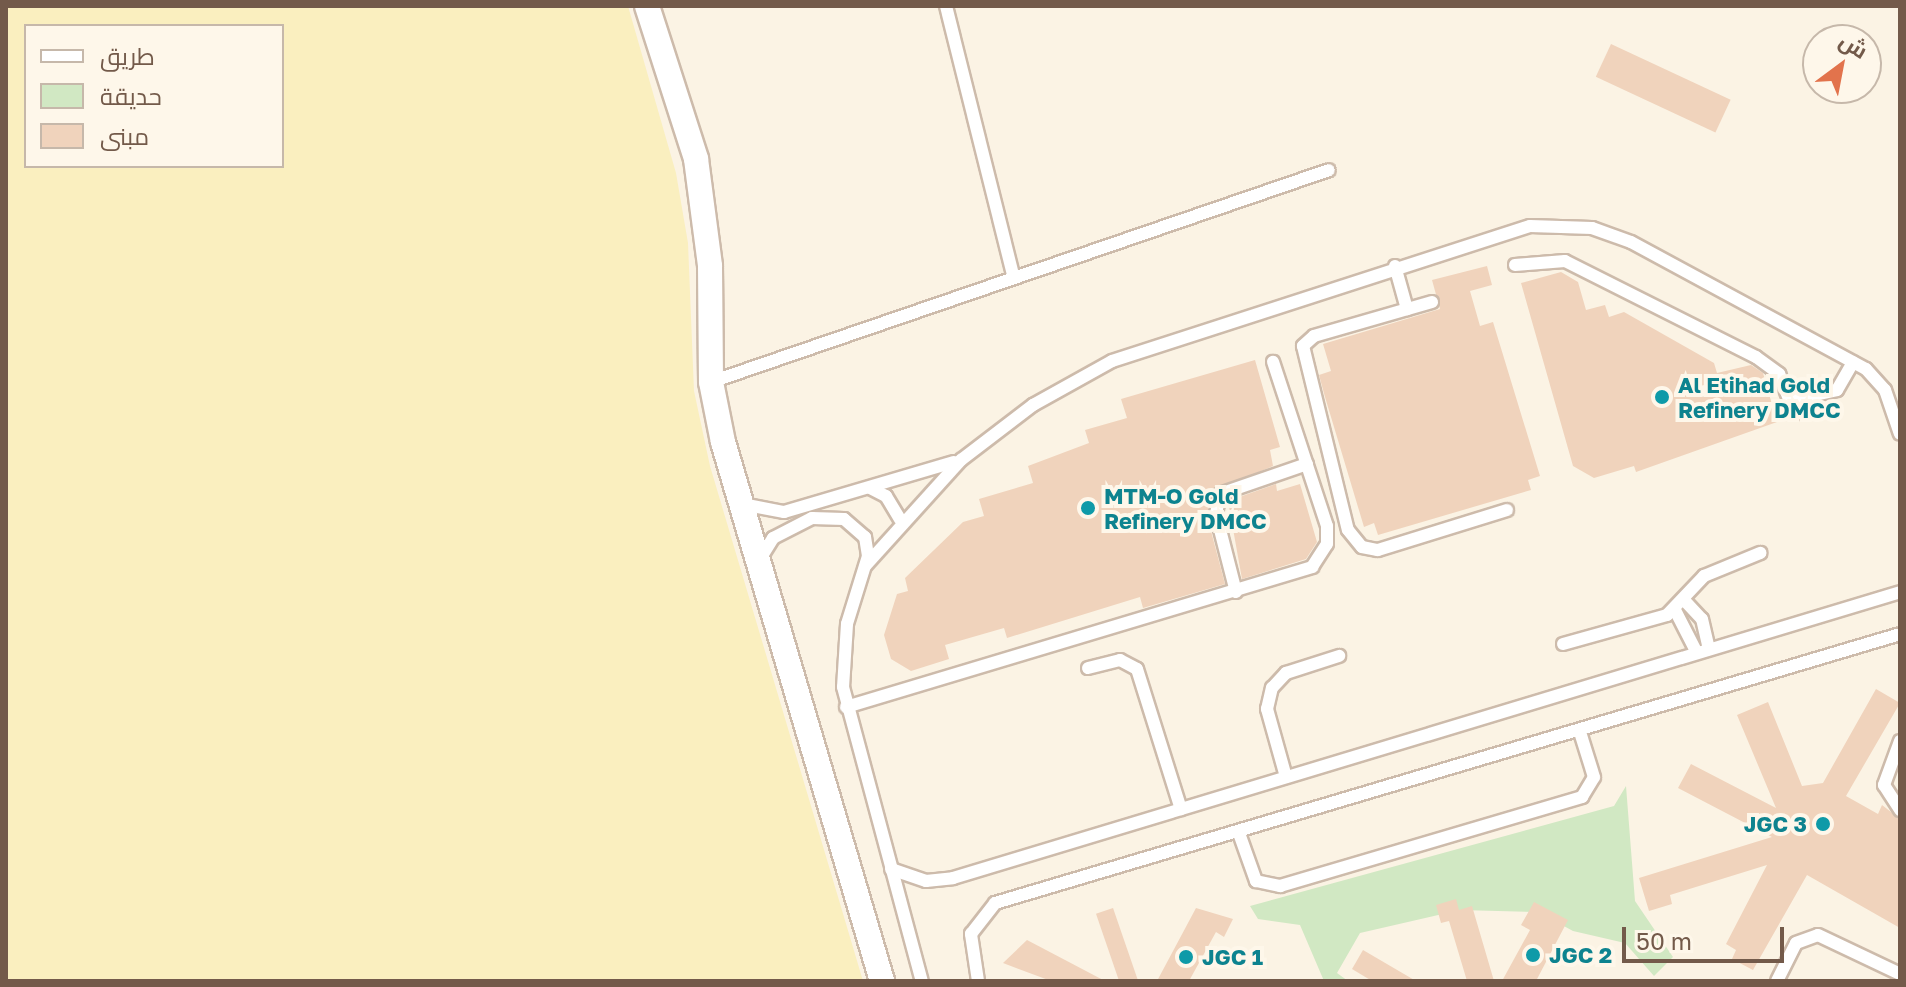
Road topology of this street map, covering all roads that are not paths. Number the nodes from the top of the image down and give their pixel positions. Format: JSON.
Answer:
{"nodes":[{"id":1,"x":647,"y":6,"type":"edge"},
{"id":2,"x":946,"y":6,"type":"edge"},
{"id":3,"x":1329,"y":170,"type":"dead end"},
{"id":4,"x":1515,"y":265,"type":"dead end"},
{"id":5,"x":1395,"y":266,"type":"junction"},
{"id":6,"x":1014,"y":278,"type":"junction"},
{"id":7,"x":1432,"y":302,"type":"dead end"},
{"id":8,"x":1407,"y":309,"type":"junction"},
{"id":9,"x":1273,"y":362,"type":"dead end"},
{"id":10,"x":1853,"y":362,"type":"junction"},
{"id":11,"x":711,"y":382,"type":"junction"},
{"id":12,"x":1792,"y":400,"type":"junction"},
{"id":13,"x":1795,"y":414,"type":"dead end"},
{"id":14,"x":1900,"y":434,"type":"edge"},
{"id":15,"x":961,"y":460,"type":"junction"},
{"id":16,"x":1307,"y":464,"type":"junction"},
{"id":17,"x":870,"y":488,"type":"junction"},
{"id":18,"x":740,"y":504,"type":"junction"},
{"id":19,"x":1507,"y":510,"type":"dead end"},
{"id":20,"x":810,"y":512,"type":"junction"},
{"id":21,"x":900,"y":519,"type":"junction"},
{"id":22,"x":1760,"y":553,"type":"dead end"},
{"id":23,"x":759,"y":564,"type":"junction"},
{"id":24,"x":866,"y":565,"type":"junction"},
{"id":25,"x":1236,"y":592,"type":"junction"},
{"id":26,"x":1900,"y":592,"type":"edge"},
{"id":27,"x":1684,"y":600,"type":"junction"},
{"id":28,"x":1675,"y":610,"type":"junction"},
{"id":29,"x":1899,"y":639,"type":"edge"},
{"id":30,"x":1563,"y":644,"type":"dead end"},
{"id":31,"x":1703,"y":651,"type":"junction"},
{"id":32,"x":1339,"y":656,"type":"dead end"},
{"id":33,"x":1088,"y":668,"type":"dead end"},
{"id":34,"x":846,"y":707,"type":"junction"},
{"id":35,"x":1580,"y":732,"type":"junction"},
{"id":36,"x":1900,"y":741,"type":"edge"},
{"id":37,"x":1286,"y":777,"type":"junction"},
{"id":38,"x":1181,"y":809,"type":"junction"},
{"id":39,"x":1900,"y":810,"type":"edge"},
{"id":40,"x":1240,"y":836,"type":"junction"},
{"id":41,"x":891,"y":869,"type":"junction"},
{"id":42,"x":1900,"y":974,"type":"edge"},
{"id":43,"x":882,"y":981,"type":"edge"},
{"id":44,"x":922,"y":981,"type":"edge"},
{"id":45,"x":978,"y":981,"type":"edge"},
{"id":46,"x":1777,"y":981,"type":"edge"}],
"edges":[{"from":1,"to":11,"type":"street"},
{"from":2,"to":6,"type":"lane"},
{"from":3,"to":6,"type":"lane"},
{"from":4,"to":12,"type":"lane"},
{"from":5,"to":8,"type":"lane"},
{"from":5,"to":10,"type":"lane"},
{"from":5,"to":15,"type":"lane"},
{"from":6,"to":11,"type":"lane"},
{"from":7,"to":8,"type":"lane"},
{"from":8,"to":19,"type":"lane"},
{"from":9,"to":16,"type":"lane"},
{"from":10,"to":12,"type":"lane"},
{"from":10,"to":14,"type":"lane"},
{"from":11,"to":18,"type":"street"},
{"from":12,"to":13,"type":"lane"},
{"from":15,"to":17,"type":"lane"},
{"from":15,"to":21,"type":"lane"},
{"from":16,"to":25,"type":"lane"},
{"from":16,"to":25,"type":"lane"},
{"from":17,"to":20,"type":"lane"},
{"from":17,"to":21,"type":"lane"},
{"from":18,"to":20,"type":"lane"},
{"from":18,"to":23,"type":"street"},
{"from":20,"to":23,"type":"lane"},
{"from":20,"to":24,"type":"lane"},
{"from":21,"to":24,"type":"lane"},
{"from":22,"to":27,"type":"lane"},
{"from":23,"to":43,"type":"street"},
{"from":24,"to":34,"type":"lane"},
{"from":25,"to":34,"type":"lane"},
{"from":26,"to":31,"type":"lane"},
{"from":27,"to":28,"type":"lane"},
{"from":27,"to":31,"type":"lane"},
{"from":28,"to":30,"type":"lane"},
{"from":28,"to":31,"type":"lane"},
{"from":29,"to":35,"type":"lane"},
{"from":31,"to":37,"type":"lane"},
{"from":32,"to":37,"type":"lane"},
{"from":33,"to":38,"type":"lane"},
{"from":34,"to":41,"type":"lane"},
{"from":35,"to":40,"type":"lane"},
{"from":35,"to":40,"type":"lane"},
{"from":36,"to":39,"type":"lane"},
{"from":37,"to":38,"type":"lane"},
{"from":38,"to":41,"type":"lane"},
{"from":40,"to":45,"type":"lane"},
{"from":41,"to":44,"type":"lane"},
{"from":42,"to":46,"type":"lane"}]}
